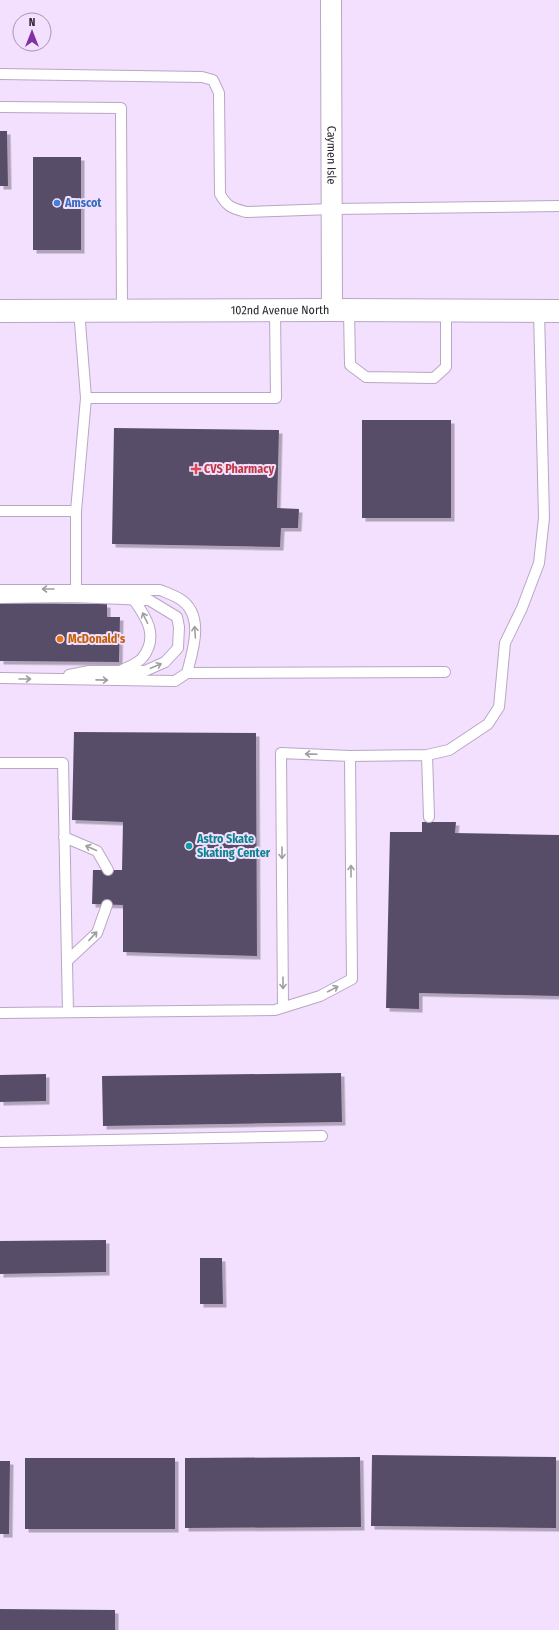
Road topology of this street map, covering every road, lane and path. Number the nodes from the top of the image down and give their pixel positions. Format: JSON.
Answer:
{"nodes":[{"id":1,"x":331,"y":0,"type":"edge"},
{"id":2,"x":0,"y":74,"type":"edge"},
{"id":3,"x":0,"y":107,"type":"edge"},
{"id":4,"x":559,"y":206,"type":"edge"},
{"id":5,"x":332,"y":209,"type":"junction"},
{"id":6,"x":79,"y":310,"type":"junction"},
{"id":7,"x":122,"y":310,"type":"junction"},
{"id":8,"x":275,"y":310,"type":"junction"},
{"id":9,"x":340,"y":310,"type":"junction"},
{"id":10,"x":446,"y":310,"type":"junction"},
{"id":11,"x":0,"y":311,"type":"edge"},
{"id":12,"x":549,"y":311,"type":"edge"},
{"id":13,"x":86,"y":398,"type":"junction"},
{"id":14,"x":0,"y":511,"type":"edge"},
{"id":15,"x":76,"y":511,"type":"junction"},
{"id":16,"x":76,"y":589,"type":"junction"},
{"id":17,"x":0,"y":590,"type":"edge"},
{"id":18,"x":0,"y":598,"type":"edge"},
{"id":19,"x":123,"y":598,"type":"junction"},
{"id":20,"x":122,"y":670,"type":"junction"},
{"id":21,"x":445,"y":672,"type":"dead end"},
{"id":22,"x":187,"y":673,"type":"junction"},
{"id":23,"x":0,"y":678,"type":"edge"},
{"id":24,"x":49,"y":679,"type":"junction"},
{"id":25,"x":350,"y":756,"type":"junction"},
{"id":26,"x":428,"y":756,"type":"junction"},
{"id":27,"x":0,"y":763,"type":"edge"},
{"id":28,"x":429,"y":817,"type":"dead end"},
{"id":29,"x":64,"y":837,"type":"junction"},
{"id":30,"x":108,"y":870,"type":"dead end"},
{"id":31,"x":108,"y":905,"type":"dead end"},
{"id":32,"x":67,"y":961,"type":"junction"},
{"id":33,"x":283,"y":1007,"type":"junction"},
{"id":34,"x":68,"y":1012,"type":"junction"},
{"id":35,"x":0,"y":1013,"type":"edge"},
{"id":36,"x":322,"y":1136,"type":"dead end"},
{"id":37,"x":0,"y":1142,"type":"edge"}],
"edges":[{"from":1,"to":5,"type":"street","name":"Caymen Isle"},
{"from":2,"to":5,"type":"lane"},
{"from":3,"to":7,"type":"lane"},
{"from":4,"to":5,"type":"lane"},
{"from":5,"to":9,"type":"street","name":"Caymen Isle"},
{"from":6,"to":7,"type":"street","name":"102nd Avenue North"},
{"from":6,"to":11,"type":"street","name":"102nd Avenue North"},
{"from":6,"to":13,"type":"lane"},
{"from":7,"to":8,"type":"street","name":"102nd Avenue North"},
{"from":8,"to":9,"type":"street","name":"102nd Avenue North"},
{"from":8,"to":13,"type":"lane"},
{"from":9,"to":10,"type":"street","name":"102nd Avenue North"},
{"from":9,"to":10,"type":"lane"},
{"from":10,"to":12,"type":"street","name":"102nd Avenue North"},
{"from":12,"to":26,"type":"lane"},
{"from":13,"to":15,"type":"lane"},
{"from":14,"to":15,"type":"lane"},
{"from":15,"to":16,"type":"lane"},
{"from":16,"to":17,"type":"lane","one_way":true},
{"from":22,"to":16,"type":"lane","one_way":true},
{"from":18,"to":19,"type":"lane"},
{"from":20,"to":19,"type":"lane","one_way":true},
{"from":20,"to":19,"type":"lane","one_way":true},
{"from":20,"to":24,"type":"lane"},
{"from":21,"to":22,"type":"lane"},
{"from":24,"to":22,"type":"lane","one_way":true},
{"from":23,"to":24,"type":"lane","one_way":true},
{"from":25,"to":26,"type":"lane"},
{"from":33,"to":25,"type":"lane","one_way":true},
{"from":25,"to":33,"type":"lane","one_way":true},
{"from":26,"to":28,"type":"lane"},
{"from":27,"to":29,"type":"lane"},
{"from":30,"to":29,"type":"lane","one_way":true},
{"from":29,"to":32,"type":"lane"},
{"from":32,"to":31,"type":"lane","one_way":true},
{"from":32,"to":34,"type":"lane"},
{"from":33,"to":34,"type":"lane"},
{"from":34,"to":35,"type":"lane"},
{"from":36,"to":37,"type":"lane"}]}
